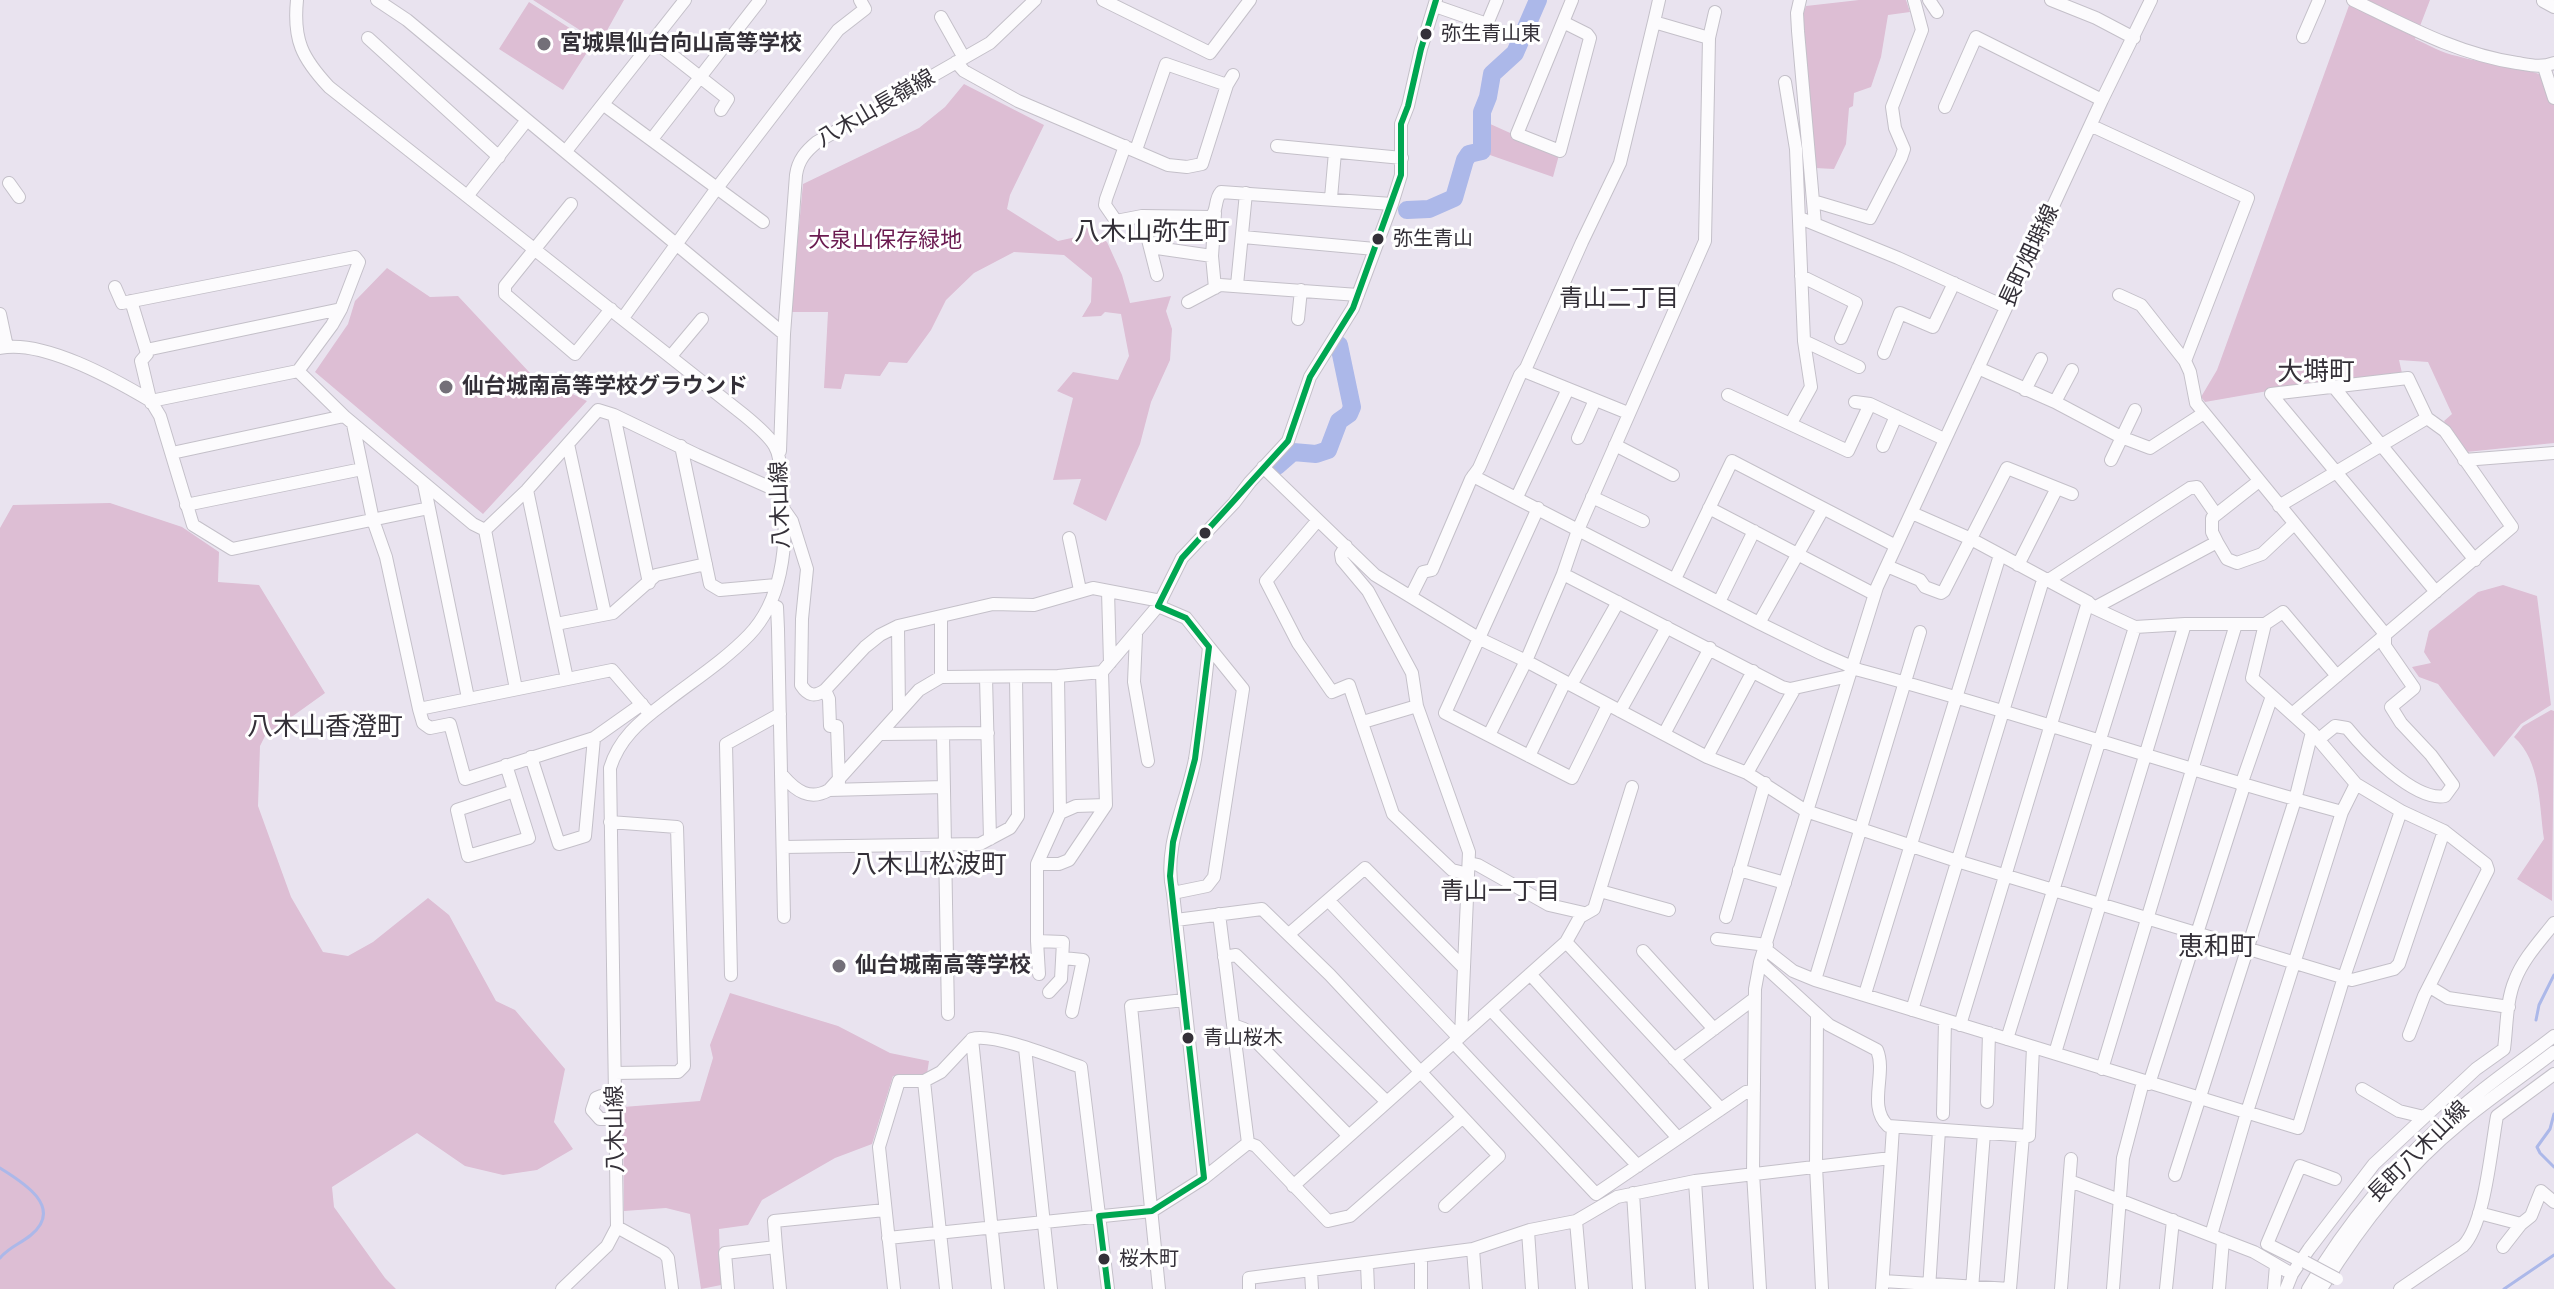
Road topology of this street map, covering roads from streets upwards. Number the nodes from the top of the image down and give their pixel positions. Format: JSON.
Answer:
{"nodes":[{"id":1,"x":297,"y":0,"type":"edge"},
{"id":2,"x":377,"y":0,"type":"edge"},
{"id":3,"x":685,"y":0,"type":"edge"},
{"id":4,"x":860,"y":0,"type":"edge"},
{"id":5,"x":1103,"y":0,"type":"edge"},
{"id":6,"x":1250,"y":0,"type":"edge"},
{"id":7,"x":1497,"y":0,"type":"edge"},
{"id":8,"x":1572,"y":0,"type":"edge"},
{"id":9,"x":1659,"y":0,"type":"edge"},
{"id":10,"x":1800,"y":0,"type":"edge"},
{"id":11,"x":1914,"y":0,"type":"edge"},
{"id":12,"x":1929,"y":0,"type":"edge"},
{"id":13,"x":2051,"y":0,"type":"edge"},
{"id":14,"x":2151,"y":0,"type":"edge"},
{"id":15,"x":2319,"y":0,"type":"edge"},
{"id":16,"x":2353,"y":0,"type":"edge"},
{"id":17,"x":760,"y":1,"type":"edge"},
{"id":18,"x":1031,"y":2,"type":"edge"},
{"id":19,"x":1435,"y":3,"type":"edge"},
{"id":20,"x":772,"y":10,"type":"dead end"},
{"id":21,"x":1715,"y":12,"type":"dead end"},
{"id":22,"x":1937,"y":12,"type":"dead end"},
{"id":23,"x":941,"y":17,"type":"dead end"},
{"id":24,"x":1563,"y":22,"type":"junction"},
{"id":25,"x":1654,"y":22,"type":"junction"},
{"id":26,"x":734,"y":34,"type":"junction"},
{"id":27,"x":2303,"y":37,"type":"dead end"},
{"id":28,"x":368,"y":38,"type":"dead end"},
{"id":29,"x":1709,"y":38,"type":"junction"},
{"id":30,"x":2134,"y":38,"type":"junction"},
{"id":31,"x":654,"y":41,"type":"junction"},
{"id":32,"x":752,"y":47,"type":"dead end"},
{"id":33,"x":960,"y":60,"type":"junction"},
{"id":34,"x":2549,"y":65,"type":"edge"},
{"id":35,"x":701,"y":77,"type":"junction"},
{"id":36,"x":1785,"y":82,"type":"dead end"},
{"id":37,"x":2554,"y":98,"type":"edge"},
{"id":38,"x":2102,"y":100,"type":"junction"},
{"id":39,"x":604,"y":105,"type":"junction"},
{"id":40,"x":1945,"y":107,"type":"dead end"},
{"id":41,"x":721,"y":110,"type":"dead end"},
{"id":42,"x":527,"y":120,"type":"junction"},
{"id":43,"x":2092,"y":126,"type":"junction"},
{"id":44,"x":652,"y":139,"type":"junction"},
{"id":45,"x":1277,"y":146,"type":"dead end"},
{"id":46,"x":1130,"y":148,"type":"junction"},
{"id":47,"x":566,"y":151,"type":"junction"},
{"id":48,"x":1335,"y":152,"type":"junction"},
{"id":49,"x":499,"y":157,"type":"junction"},
{"id":50,"x":1402,"y":158,"type":"junction"},
{"id":51,"x":9,"y":183,"type":"dead end"},
{"id":52,"x":717,"y":188,"type":"junction"},
{"id":53,"x":1246,"y":193,"type":"junction"},
{"id":54,"x":468,"y":195,"type":"junction"},
{"id":55,"x":19,"y":197,"type":"dead end"},
{"id":56,"x":1331,"y":198,"type":"junction"},
{"id":57,"x":1813,"y":201,"type":"junction"},
{"id":58,"x":571,"y":204,"type":"dead end"},
{"id":59,"x":1392,"y":204,"type":"junction"},
{"id":60,"x":1215,"y":213,"type":"junction"},
{"id":61,"x":1142,"y":216,"type":"junction"},
{"id":62,"x":1800,"y":218,"type":"junction"},
{"id":63,"x":763,"y":222,"type":"dead end"},
{"id":64,"x":1815,"y":224,"type":"junction"},
{"id":65,"x":1243,"y":237,"type":"junction"},
{"id":66,"x":677,"y":243,"type":"junction"},
{"id":67,"x":1150,"y":247,"type":"junction"},
{"id":68,"x":535,"y":248,"type":"junction"},
{"id":69,"x":1375,"y":249,"type":"junction"},
{"id":70,"x":1212,"y":256,"type":"junction"},
{"id":71,"x":1157,"y":275,"type":"dead end"},
{"id":72,"x":1801,"y":276,"type":"junction"},
{"id":73,"x":1954,"y":283,"type":"junction"},
{"id":74,"x":1237,"y":285,"type":"junction"},
{"id":75,"x":115,"y":287,"type":"dead end"},
{"id":76,"x":1215,"y":288,"type":"junction"},
{"id":77,"x":1301,"y":290,"type":"junction"},
{"id":78,"x":1358,"y":295,"type":"junction"},
{"id":79,"x":2119,"y":295,"type":"dead end"},
{"id":80,"x":131,"y":301,"type":"junction"},
{"id":81,"x":1188,"y":302,"type":"dead end"},
{"id":82,"x":2006,"y":307,"type":"junction"},
{"id":83,"x":341,"y":309,"type":"junction"},
{"id":84,"x":611,"y":309,"type":"junction"},
{"id":85,"x":0,"y":314,"type":"edge"},
{"id":86,"x":623,"y":318,"type":"junction"},
{"id":87,"x":702,"y":319,"type":"dead end"},
{"id":88,"x":1298,"y":319,"type":"dead end"},
{"id":89,"x":784,"y":334,"type":"junction"},
{"id":90,"x":1841,"y":338,"type":"dead end"},
{"id":91,"x":1804,"y":341,"type":"junction"},
{"id":92,"x":3,"y":348,"type":"edge"},
{"id":93,"x":146,"y":350,"type":"junction"},
{"id":94,"x":1884,"y":353,"type":"dead end"},
{"id":95,"x":671,"y":356,"type":"junction"},
{"id":96,"x":2041,"y":359,"type":"dead end"},
{"id":97,"x":2185,"y":361,"type":"junction"},
{"id":98,"x":1859,"y":367,"type":"dead end"},
{"id":99,"x":1978,"y":368,"type":"junction"},
{"id":100,"x":2072,"y":370,"type":"dead end"},
{"id":101,"x":298,"y":371,"type":"junction"},
{"id":102,"x":1524,"y":371,"type":"junction"},
{"id":103,"x":2333,"y":386,"type":"junction"},
{"id":104,"x":1568,"y":389,"type":"junction"},
{"id":105,"x":2025,"y":390,"type":"junction"},
{"id":106,"x":1728,"y":395,"type":"dead end"},
{"id":107,"x":1595,"y":400,"type":"junction"},
{"id":108,"x":151,"y":401,"type":"junction"},
{"id":109,"x":1855,"y":402,"type":"dead end"},
{"id":110,"x":2055,"y":402,"type":"junction"},
{"id":111,"x":1870,"y":404,"type":"junction"},
{"id":112,"x":2135,"y":410,"type":"dead end"},
{"id":113,"x":1628,"y":413,"type":"junction"},
{"id":114,"x":2204,"y":413,"type":"junction"},
{"id":115,"x":614,"y":415,"type":"junction"},
{"id":116,"x":1896,"y":416,"type":"junction"},
{"id":117,"x":2427,"y":418,"type":"junction"},
{"id":118,"x":348,"y":420,"type":"junction"},
{"id":119,"x":1791,"y":423,"type":"junction"},
{"id":120,"x":2121,"y":437,"type":"junction"},
{"id":121,"x":1578,"y":438,"type":"dead end"},
{"id":122,"x":1944,"y":439,"type":"junction"},
{"id":123,"x":568,"y":444,"type":"junction"},
{"id":124,"x":1615,"y":445,"type":"junction"},
{"id":125,"x":681,"y":446,"type":"junction"},
{"id":126,"x":1883,"y":446,"type":"dead end"},
{"id":127,"x":2380,"y":446,"type":"junction"},
{"id":128,"x":780,"y":451,"type":"junction"},
{"id":129,"x":172,"y":453,"type":"junction"},
{"id":130,"x":2554,"y":453,"type":"edge"},
{"id":131,"x":2111,"y":460,"type":"dead end"},
{"id":132,"x":2464,"y":460,"type":"junction"},
{"id":133,"x":1263,"y":467,"type":"junction"},
{"id":134,"x":362,"y":469,"type":"junction"},
{"id":135,"x":2335,"y":473,"type":"junction"},
{"id":136,"x":1673,"y":475,"type":"dead end"},
{"id":137,"x":1473,"y":476,"type":"junction"},
{"id":138,"x":2259,"y":481,"type":"junction"},
{"id":139,"x":424,"y":484,"type":"junction"},
{"id":140,"x":2057,"y":488,"type":"junction"},
{"id":141,"x":781,"y":489,"type":"junction"},
{"id":142,"x":527,"y":490,"type":"junction"},
{"id":143,"x":2072,"y":494,"type":"dead end"},
{"id":144,"x":1517,"y":497,"type":"junction"},
{"id":145,"x":1592,"y":497,"type":"junction"},
{"id":146,"x":184,"y":500,"type":"junction"},
{"id":147,"x":2279,"y":506,"type":"junction"},
{"id":148,"x":429,"y":508,"type":"junction"},
{"id":149,"x":1538,"y":508,"type":"junction"},
{"id":150,"x":1709,"y":508,"type":"junction"},
{"id":151,"x":1823,"y":509,"type":"junction"},
{"id":152,"x":784,"y":510,"type":"junction"},
{"id":153,"x":1912,"y":513,"type":"junction"},
{"id":154,"x":2215,"y":513,"type":"junction"},
{"id":155,"x":373,"y":520,"type":"junction"},
{"id":156,"x":1318,"y":520,"type":"junction"},
{"id":157,"x":1643,"y":521,"type":"dead end"},
{"id":158,"x":2294,"y":524,"type":"junction"},
{"id":159,"x":485,"y":530,"type":"junction"},
{"id":160,"x":1578,"y":530,"type":"junction"},
{"id":161,"x":1754,"y":531,"type":"junction"},
{"id":162,"x":1069,"y":538,"type":"dead end"},
{"id":163,"x":1971,"y":539,"type":"junction"},
{"id":164,"x":2217,"y":542,"type":"junction"},
{"id":165,"x":1346,"y":546,"type":"junction"},
{"id":166,"x":1896,"y":546,"type":"junction"},
{"id":167,"x":1798,"y":555,"type":"junction"},
{"id":168,"x":2000,"y":555,"type":"junction"},
{"id":169,"x":2475,"y":560,"type":"junction"},
{"id":170,"x":706,"y":564,"type":"junction"},
{"id":171,"x":2018,"y":565,"type":"junction"},
{"id":172,"x":1887,"y":566,"type":"junction"},
{"id":173,"x":1563,"y":574,"type":"junction"},
{"id":174,"x":1675,"y":579,"type":"junction"},
{"id":175,"x":2045,"y":580,"type":"junction"},
{"id":176,"x":649,"y":583,"type":"junction"},
{"id":177,"x":776,"y":585,"type":"junction"},
{"id":178,"x":1080,"y":590,"type":"junction"},
{"id":179,"x":1108,"y":591,"type":"junction"},
{"id":180,"x":2436,"y":592,"type":"junction"},
{"id":181,"x":1874,"y":594,"type":"junction"},
{"id":182,"x":1411,"y":596,"type":"junction"},
{"id":183,"x":1618,"y":602,"type":"junction"},
{"id":184,"x":1719,"y":602,"type":"junction"},
{"id":185,"x":1160,"y":603,"type":"junction"},
{"id":186,"x":770,"y":604,"type":"junction"},
{"id":187,"x":2091,"y":605,"type":"junction"},
{"id":188,"x":605,"y":614,"type":"junction"},
{"id":189,"x":941,"y":617,"type":"junction"},
{"id":190,"x":1759,"y":623,"type":"junction"},
{"id":191,"x":556,"y":624,"type":"junction"},
{"id":192,"x":2185,"y":624,"type":"junction"},
{"id":193,"x":2236,"y":624,"type":"junction"},
{"id":194,"x":2265,"y":624,"type":"junction"},
{"id":195,"x":898,"y":626,"type":"junction"},
{"id":196,"x":1667,"y":627,"type":"junction"},
{"id":197,"x":2135,"y":627,"type":"junction"},
{"id":198,"x":1920,"y":632,"type":"dead end"},
{"id":199,"x":2385,"y":634,"type":"junction"},
{"id":200,"x":1136,"y":635,"type":"junction"},
{"id":201,"x":1480,"y":639,"type":"junction"},
{"id":202,"x":1209,"y":647,"type":"junction"},
{"id":203,"x":1710,"y":648,"type":"junction"},
{"id":204,"x":1526,"y":661,"type":"junction"},
{"id":205,"x":1106,"y":668,"type":"junction"},
{"id":206,"x":1753,"y":671,"type":"junction"},
{"id":207,"x":1850,"y":671,"type":"junction"},
{"id":208,"x":1058,"y":676,"type":"junction"},
{"id":209,"x":2337,"y":676,"type":"junction"},
{"id":210,"x":941,"y":677,"type":"junction"},
{"id":211,"x":986,"y":677,"type":"junction"},
{"id":212,"x":1016,"y":677,"type":"junction"},
{"id":213,"x":567,"y":679,"type":"junction"},
{"id":214,"x":1904,"y":682,"type":"junction"},
{"id":215,"x":1568,"y":684,"type":"junction"},
{"id":216,"x":1795,"y":688,"type":"junction"},
{"id":217,"x":516,"y":689,"type":"junction"},
{"id":218,"x":825,"y":690,"type":"junction"},
{"id":219,"x":2272,"y":696,"type":"junction"},
{"id":220,"x":1956,"y":697,"type":"junction"},
{"id":221,"x":468,"y":698,"type":"junction"},
{"id":222,"x":1608,"y":705,"type":"junction"},
{"id":223,"x":1417,"y":706,"type":"junction"},
{"id":224,"x":419,"y":709,"type":"junction"},
{"id":225,"x":646,"y":709,"type":"junction"},
{"id":226,"x":1620,"y":711,"type":"junction"},
{"id":227,"x":2002,"y":711,"type":"junction"},
{"id":228,"x":899,"y":712,"type":"junction"},
{"id":229,"x":780,"y":714,"type":"junction"},
{"id":230,"x":2292,"y":714,"type":"junction"},
{"id":231,"x":1363,"y":722,"type":"junction"},
{"id":232,"x":2051,"y":726,"type":"junction"},
{"id":233,"x":988,"y":733,"type":"junction"},
{"id":234,"x":881,"y":734,"type":"junction"},
{"id":235,"x":943,"y":734,"type":"junction"},
{"id":236,"x":1664,"y":734,"type":"junction"},
{"id":237,"x":1489,"y":735,"type":"junction"},
{"id":238,"x":2316,"y":736,"type":"junction"},
{"id":239,"x":594,"y":738,"type":"junction"},
{"id":240,"x":2100,"y":741,"type":"junction"},
{"id":241,"x":2145,"y":755,"type":"junction"},
{"id":242,"x":1529,"y":756,"type":"junction"},
{"id":243,"x":531,"y":757,"type":"junction"},
{"id":244,"x":1707,"y":757,"type":"junction"},
{"id":245,"x":1148,"y":761,"type":"dead end"},
{"id":246,"x":506,"y":765,"type":"junction"},
{"id":247,"x":2191,"y":769,"type":"junction"},
{"id":248,"x":1747,"y":773,"type":"junction"},
{"id":249,"x":783,"y":776,"type":"junction"},
{"id":250,"x":1765,"y":783,"type":"junction"},
{"id":251,"x":2356,"y":784,"type":"junction"},
{"id":252,"x":834,"y":786,"type":"junction"},
{"id":253,"x":2242,"y":786,"type":"junction"},
{"id":254,"x":944,"y":787,"type":"junction"},
{"id":255,"x":1632,"y":787,"type":"dead end"},
{"id":256,"x":514,"y":791,"type":"junction"},
{"id":257,"x":2295,"y":800,"type":"junction"},
{"id":258,"x":1106,"y":805,"type":"junction"},
{"id":259,"x":1806,"y":811,"type":"junction"},
{"id":260,"x":2401,"y":811,"type":"junction"},
{"id":261,"x":2342,"y":812,"type":"junction"},
{"id":262,"x":1060,"y":813,"type":"junction"},
{"id":263,"x":610,"y":822,"type":"junction"},
{"id":264,"x":1859,"y":829,"type":"junction"},
{"id":265,"x":2444,"y":831,"type":"junction"},
{"id":266,"x":990,"y":839,"type":"junction"},
{"id":267,"x":945,"y":844,"type":"junction"},
{"id":268,"x":1911,"y":845,"type":"junction"},
{"id":269,"x":783,"y":847,"type":"junction"},
{"id":270,"x":1957,"y":861,"type":"junction"},
{"id":271,"x":1037,"y":864,"type":"junction"},
{"id":272,"x":1468,"y":868,"type":"junction"},
{"id":273,"x":1739,"y":870,"type":"junction"},
{"id":274,"x":2005,"y":874,"type":"junction"},
{"id":275,"x":1785,"y":883,"type":"junction"},
{"id":276,"x":2055,"y":889,"type":"junction"},
{"id":277,"x":1600,"y":891,"type":"junction"},
{"id":278,"x":1173,"y":893,"type":"junction"},
{"id":279,"x":1328,"y":900,"type":"junction"},
{"id":280,"x":2100,"y":904,"type":"junction"},
{"id":281,"x":1669,"y":910,"type":"dead end"},
{"id":282,"x":1584,"y":913,"type":"junction"},
{"id":283,"x":1219,"y":914,"type":"junction"},
{"id":284,"x":784,"y":917,"type":"dead end"},
{"id":285,"x":1726,"y":917,"type":"dead end"},
{"id":286,"x":2147,"y":919,"type":"junction"},
{"id":287,"x":1176,"y":920,"type":"junction"},
{"id":288,"x":2554,"y":923,"type":"edge"},
{"id":289,"x":2198,"y":933,"type":"junction"},
{"id":290,"x":1289,"y":934,"type":"junction"},
{"id":291,"x":1717,"y":939,"type":"dead end"},
{"id":292,"x":1037,"y":941,"type":"junction"},
{"id":293,"x":1566,"y":942,"type":"junction"},
{"id":294,"x":2247,"y":948,"type":"junction"},
{"id":295,"x":1643,"y":951,"type":"dead end"},
{"id":296,"x":1764,"y":952,"type":"junction"},
{"id":297,"x":1224,"y":957,"type":"junction"},
{"id":298,"x":1063,"y":958,"type":"junction"},
{"id":299,"x":2295,"y":962,"type":"junction"},
{"id":300,"x":1464,"y":968,"type":"junction"},
{"id":301,"x":1039,"y":974,"type":"dead end"},
{"id":302,"x":1530,"y":974,"type":"junction"},
{"id":303,"x":731,"y":975,"type":"dead end"},
{"id":304,"x":2344,"y":977,"type":"junction"},
{"id":305,"x":1815,"y":980,"type":"junction"},
{"id":306,"x":2430,"y":987,"type":"junction"},
{"id":307,"x":1049,"y":992,"type":"dead end"},
{"id":308,"x":1865,"y":994,"type":"junction"},
{"id":309,"x":1755,"y":998,"type":"junction"},
{"id":310,"x":1184,"y":1000,"type":"junction"},
{"id":311,"x":2509,"y":1007,"type":"junction"},
{"id":312,"x":1491,"y":1010,"type":"junction"},
{"id":313,"x":1912,"y":1010,"type":"junction"},
{"id":314,"x":1072,"y":1012,"type":"dead end"},
{"id":315,"x":948,"y":1014,"type":"dead end"},
{"id":316,"x":1817,"y":1017,"type":"junction"},
{"id":317,"x":1945,"y":1020,"type":"junction"},
{"id":318,"x":1233,"y":1025,"type":"junction"},
{"id":319,"x":1960,"y":1025,"type":"junction"},
{"id":320,"x":1714,"y":1029,"type":"junction"},
{"id":321,"x":1989,"y":1033,"type":"junction"},
{"id":322,"x":2409,"y":1035,"type":"dead end"},
{"id":323,"x":2554,"y":1036,"type":"edge"},
{"id":324,"x":972,"y":1039,"type":"junction"},
{"id":325,"x":1458,"y":1039,"type":"junction"},
{"id":326,"x":2007,"y":1039,"type":"junction"},
{"id":327,"x":2033,"y":1047,"type":"junction"},
{"id":328,"x":1025,"y":1048,"type":"junction"},
{"id":329,"x":2554,"y":1052,"type":"edge"},
{"id":330,"x":2055,"y":1053,"type":"junction"},
{"id":331,"x":1674,"y":1059,"type":"junction"},
{"id":332,"x":2102,"y":1069,"type":"junction"},
{"id":333,"x":615,"y":1073,"type":"junction"},
{"id":334,"x":1421,"y":1073,"type":"junction"},
{"id":335,"x":2554,"y":1074,"type":"edge"},
{"id":336,"x":924,"y":1081,"type":"junction"},
{"id":337,"x":2146,"y":1083,"type":"junction"},
{"id":338,"x":2362,"y":1089,"type":"dead end"},
{"id":339,"x":1754,"y":1091,"type":"junction"},
{"id":340,"x":615,"y":1096,"type":"junction"},
{"id":341,"x":2199,"y":1099,"type":"junction"},
{"id":342,"x":1387,"y":1102,"type":"junction"},
{"id":343,"x":1987,"y":1102,"type":"dead end"},
{"id":344,"x":1721,"y":1109,"type":"junction"},
{"id":345,"x":2247,"y":1112,"type":"junction"},
{"id":346,"x":1943,"y":1114,"type":"dead end"},
{"id":347,"x":2424,"y":1117,"type":"junction"},
{"id":348,"x":1462,"y":1118,"type":"junction"},
{"id":349,"x":616,"y":1119,"type":"junction"},
{"id":350,"x":1893,"y":1127,"type":"junction"},
{"id":351,"x":1939,"y":1130,"type":"junction"},
{"id":352,"x":1984,"y":1133,"type":"junction"},
{"id":353,"x":1349,"y":1136,"type":"junction"},
{"id":354,"x":2023,"y":1136,"type":"junction"},
{"id":355,"x":1678,"y":1138,"type":"junction"},
{"id":356,"x":1248,"y":1143,"type":"junction"},
{"id":357,"x":1891,"y":1158,"type":"junction"},
{"id":358,"x":2071,"y":1159,"type":"dead end"},
{"id":359,"x":1638,"y":1166,"type":"junction"},
{"id":360,"x":1816,"y":1166,"type":"junction"},
{"id":361,"x":1753,"y":1173,"type":"junction"},
{"id":362,"x":2175,"y":1175,"type":"dead end"},
{"id":363,"x":1204,"y":1178,"type":"junction"},
{"id":364,"x":2335,"y":1179,"type":"dead end"},
{"id":365,"x":1695,"y":1181,"type":"junction"},
{"id":366,"x":2070,"y":1181,"type":"junction"},
{"id":367,"x":1293,"y":1186,"type":"junction"},
{"id":368,"x":1633,"y":1193,"type":"junction"},
{"id":369,"x":2120,"y":1200,"type":"junction"},
{"id":370,"x":2554,"y":1202,"type":"edge"},
{"id":371,"x":1445,"y":1206,"type":"dead end"},
{"id":372,"x":885,"y":1210,"type":"junction"},
{"id":373,"x":1152,"y":1211,"type":"junction"},
{"id":374,"x":2479,"y":1213,"type":"junction"},
{"id":375,"x":1099,"y":1216,"type":"junction"},
{"id":376,"x":2173,"y":1220,"type":"junction"},
{"id":377,"x":1043,"y":1221,"type":"junction"},
{"id":378,"x":1576,"y":1221,"type":"junction"},
{"id":379,"x":2521,"y":1224,"type":"junction"},
{"id":380,"x":617,"y":1227,"type":"junction"},
{"id":381,"x":991,"y":1227,"type":"junction"},
{"id":382,"x":1528,"y":1231,"type":"junction"},
{"id":383,"x":940,"y":1232,"type":"junction"},
{"id":384,"x":2217,"y":1237,"type":"junction"},
{"id":385,"x":888,"y":1238,"type":"junction"},
{"id":386,"x":776,"y":1247,"type":"junction"},
{"id":387,"x":2503,"y":1247,"type":"dead end"},
{"id":388,"x":1473,"y":1249,"type":"junction"},
{"id":389,"x":1421,"y":1258,"type":"junction"},
{"id":390,"x":2303,"y":1261,"type":"junction"},
{"id":391,"x":1367,"y":1264,"type":"junction"},
{"id":392,"x":2276,"y":1265,"type":"junction"},
{"id":393,"x":1311,"y":1271,"type":"junction"},
{"id":394,"x":2292,"y":1274,"type":"junction"},
{"id":395,"x":1249,"y":1284,"type":"edge"},
{"id":396,"x":1883,"y":1285,"type":"edge"},
{"id":397,"x":1929,"y":1286,"type":"edge"},
{"id":398,"x":2328,"y":1286,"type":"edge"},
{"id":399,"x":1972,"y":1288,"type":"edge"},
{"id":400,"x":562,"y":1289,"type":"edge"},
{"id":401,"x":672,"y":1289,"type":"edge"},
{"id":402,"x":728,"y":1289,"type":"edge"},
{"id":403,"x":780,"y":1289,"type":"edge"},
{"id":404,"x":894,"y":1289,"type":"edge"},
{"id":405,"x":946,"y":1289,"type":"edge"},
{"id":406,"x":998,"y":1289,"type":"edge"},
{"id":407,"x":1051,"y":1289,"type":"edge"},
{"id":408,"x":1108,"y":1289,"type":"edge"},
{"id":409,"x":1159,"y":1289,"type":"edge"},
{"id":410,"x":1312,"y":1289,"type":"edge"},
{"id":411,"x":1368,"y":1289,"type":"edge"},
{"id":412,"x":1421,"y":1289,"type":"edge"},
{"id":413,"x":1476,"y":1289,"type":"edge"},
{"id":414,"x":1532,"y":1289,"type":"edge"},
{"id":415,"x":1582,"y":1289,"type":"edge"},
{"id":416,"x":1639,"y":1289,"type":"edge"},
{"id":417,"x":1702,"y":1289,"type":"edge"},
{"id":418,"x":1760,"y":1289,"type":"edge"},
{"id":419,"x":1822,"y":1289,"type":"edge"},
{"id":420,"x":2010,"y":1289,"type":"edge"},
{"id":421,"x":2061,"y":1289,"type":"edge"},
{"id":422,"x":2113,"y":1289,"type":"edge"},
{"id":423,"x":2166,"y":1289,"type":"edge"},
{"id":424,"x":2219,"y":1289,"type":"edge"},
{"id":425,"x":2274,"y":1289,"type":"edge"},
{"id":426,"x":2286,"y":1289,"type":"edge"},
{"id":427,"x":2308,"y":1289,"type":"edge"},
{"id":428,"x":2400,"y":1289,"type":"edge"}],
"edges":[{"from":1,"to":54,"type":"street","name":"八木山線"},
{"from":2,"to":42,"type":"street"},
{"from":3,"to":31,"type":"street"},
{"from":4,"to":52,"type":"street"},
{"from":5,"to":6,"type":"street"},
{"from":7,"to":19,"type":"street"},
{"from":8,"to":24,"type":"street"},
{"from":9,"to":25,"type":"street"},
{"from":10,"to":57,"type":"street"},
{"from":11,"to":57,"type":"street"},
{"from":12,"to":22,"type":"street"},
{"from":13,"to":30,"type":"street"},
{"from":14,"to":30,"type":"street","name":"長町畑塒線"},
{"from":15,"to":27,"type":"street"},
{"from":16,"to":34,"type":"street"},
{"from":17,"to":20,"type":"street"},
{"from":17,"to":26,"type":"street"},
{"from":18,"to":33,"type":"street","name":"八木山長嶺線"},
{"from":19,"to":50,"type":"street"},
{"from":21,"to":29,"type":"street"},
{"from":23,"to":33,"type":"street"},
{"from":24,"to":24,"type":"street"},
{"from":25,"to":29,"type":"street"},
{"from":25,"to":102,"type":"street"},
{"from":26,"to":32,"type":"street"},
{"from":26,"to":35,"type":"street"},
{"from":28,"to":49,"type":"street"},
{"from":29,"to":113,"type":"street"},
{"from":30,"to":38,"type":"street","name":"長町畑塒線"},
{"from":31,"to":35,"type":"street"},
{"from":31,"to":39,"type":"street"},
{"from":33,"to":46,"type":"street"},
{"from":33,"to":89,"type":"street","name":"八木山長嶺線"},
{"from":34,"to":37,"type":"street"},
{"from":35,"to":41,"type":"street"},
{"from":35,"to":44,"type":"street"},
{"from":36,"to":62,"type":"street"},
{"from":38,"to":40,"type":"street"},
{"from":38,"to":43,"type":"street","name":"長町畑塒線"},
{"from":39,"to":44,"type":"street"},
{"from":39,"to":47,"type":"street"},
{"from":42,"to":47,"type":"street"},
{"from":42,"to":49,"type":"street"},
{"from":43,"to":82,"type":"street","name":"長町畑塒線"},
{"from":43,"to":97,"type":"street"},
{"from":44,"to":52,"type":"street"},
{"from":45,"to":48,"type":"street"},
{"from":46,"to":46,"type":"street"},
{"from":46,"to":61,"type":"street"},
{"from":47,"to":66,"type":"street"},
{"from":48,"to":50,"type":"street"},
{"from":48,"to":56,"type":"street"},
{"from":49,"to":54,"type":"street"},
{"from":50,"to":59,"type":"street"},
{"from":51,"to":55,"type":"street"},
{"from":52,"to":63,"type":"street"},
{"from":52,"to":66,"type":"street"},
{"from":53,"to":56,"type":"street"},
{"from":53,"to":60,"type":"street"},
{"from":53,"to":65,"type":"street"},
{"from":54,"to":68,"type":"street","name":"八木山線"},
{"from":56,"to":59,"type":"street"},
{"from":57,"to":64,"type":"street"},
{"from":58,"to":68,"type":"street"},
{"from":59,"to":69,"type":"street"},
{"from":60,"to":61,"type":"street"},
{"from":60,"to":70,"type":"street"},
{"from":61,"to":67,"type":"street"},
{"from":62,"to":64,"type":"street"},
{"from":62,"to":72,"type":"street"},
{"from":64,"to":73,"type":"street"},
{"from":65,"to":69,"type":"street"},
{"from":65,"to":74,"type":"street"},
{"from":66,"to":86,"type":"street"},
{"from":66,"to":89,"type":"street"},
{"from":67,"to":70,"type":"street"},
{"from":67,"to":71,"type":"street"},
{"from":68,"to":84,"type":"street","name":"八木山線"},
{"from":68,"to":84,"type":"street"},
{"from":69,"to":78,"type":"street"},
{"from":70,"to":76,"type":"street"},
{"from":72,"to":90,"type":"street"},
{"from":72,"to":91,"type":"street"},
{"from":73,"to":82,"type":"street"},
{"from":73,"to":94,"type":"street"},
{"from":74,"to":76,"type":"street"},
{"from":74,"to":77,"type":"street"},
{"from":75,"to":80,"type":"street"},
{"from":76,"to":81,"type":"street"},
{"from":77,"to":78,"type":"street"},
{"from":77,"to":88,"type":"street"},
{"from":78,"to":133,"type":"street"},
{"from":79,"to":97,"type":"street"},
{"from":80,"to":83,"type":"street"},
{"from":80,"to":93,"type":"street"},
{"from":82,"to":99,"type":"street","name":"長町畑塒線"},
{"from":83,"to":93,"type":"street"},
{"from":83,"to":101,"type":"street"},
{"from":84,"to":86,"type":"street","name":"八木山線"},
{"from":85,"to":92,"type":"street"},
{"from":86,"to":95,"type":"street","name":"八木山線"},
{"from":87,"to":95,"type":"street"},
{"from":89,"to":128,"type":"street","name":"八木山長嶺線"},
{"from":91,"to":98,"type":"street"},
{"from":91,"to":119,"type":"street"},
{"from":92,"to":108,"type":"street"},
{"from":93,"to":108,"type":"street"},
{"from":95,"to":128,"type":"street","name":"八木山線"},
{"from":96,"to":105,"type":"street"},
{"from":97,"to":114,"type":"street"},
{"from":99,"to":105,"type":"street"},
{"from":99,"to":122,"type":"street","name":"長町畑塒線"},
{"from":100,"to":110,"type":"street"},
{"from":101,"to":108,"type":"street"},
{"from":101,"to":118,"type":"street"},
{"from":102,"to":104,"type":"street"},
{"from":102,"to":137,"type":"street"},
{"from":103,"to":117,"type":"street"},
{"from":103,"to":127,"type":"street"},
{"from":103,"to":135,"type":"street"},
{"from":104,"to":107,"type":"street"},
{"from":104,"to":144,"type":"street"},
{"from":105,"to":110,"type":"street"},
{"from":106,"to":119,"type":"street"},
{"from":107,"to":113,"type":"street"},
{"from":107,"to":121,"type":"street"},
{"from":108,"to":129,"type":"street"},
{"from":108,"to":146,"type":"street"},
{"from":109,"to":111,"type":"street"},
{"from":110,"to":120,"type":"street"},
{"from":111,"to":116,"type":"street"},
{"from":111,"to":119,"type":"street"},
{"from":112,"to":120,"type":"street"},
{"from":113,"to":124,"type":"street"},
{"from":114,"to":120,"type":"street"},
{"from":114,"to":138,"type":"street"},
{"from":115,"to":123,"type":"street"},
{"from":115,"to":125,"type":"street"},
{"from":115,"to":176,"type":"street"},
{"from":116,"to":122,"type":"street"},
{"from":116,"to":126,"type":"street"},
{"from":117,"to":127,"type":"street"},
{"from":117,"to":132,"type":"street"},
{"from":118,"to":129,"type":"street"},
{"from":118,"to":134,"type":"street"},
{"from":118,"to":139,"type":"street"},
{"from":120,"to":131,"type":"street"},
{"from":122,"to":153,"type":"street","name":"長町畑塒線"},
{"from":123,"to":142,"type":"street"},
{"from":123,"to":188,"type":"street"},
{"from":124,"to":136,"type":"street"},
{"from":124,"to":145,"type":"street"},
{"from":125,"to":141,"type":"street"},
{"from":125,"to":170,"type":"street"},
{"from":127,"to":135,"type":"street"},
{"from":127,"to":169,"type":"street"},
{"from":128,"to":141,"type":"street","name":"八木山線"},
{"from":129,"to":146,"type":"street"},
{"from":130,"to":132,"type":"street"},
{"from":132,"to":169,"type":"street"},
{"from":133,"to":156,"type":"street"},
{"from":133,"to":185,"type":"street"},
{"from":134,"to":146,"type":"street"},
{"from":134,"to":155,"type":"street"},
{"from":135,"to":147,"type":"street"},
{"from":135,"to":180,"type":"street"},
{"from":137,"to":144,"type":"street"},
{"from":137,"to":182,"type":"street"},
{"from":138,"to":147,"type":"street"},
{"from":138,"to":154,"type":"street"},
{"from":139,"to":148,"type":"street"},
{"from":139,"to":159,"type":"street"},
{"from":140,"to":143,"type":"street"},
{"from":140,"to":163,"type":"street"},
{"from":140,"to":171,"type":"street"},
{"from":141,"to":152,"type":"street","name":"八木山線"},
{"from":142,"to":159,"type":"street"},
{"from":142,"to":191,"type":"street"},
{"from":144,"to":149,"type":"street"},
{"from":145,"to":157,"type":"street"},
{"from":145,"to":160,"type":"street"},
{"from":146,"to":155,"type":"street"},
{"from":147,"to":158,"type":"street"},
{"from":148,"to":155,"type":"street"},
{"from":148,"to":221,"type":"street"},
{"from":149,"to":160,"type":"street"},
{"from":149,"to":201,"type":"street"},
{"from":150,"to":151,"type":"street"},
{"from":150,"to":161,"type":"street"},
{"from":150,"to":174,"type":"street"},
{"from":151,"to":166,"type":"street"},
{"from":151,"to":167,"type":"street"},
{"from":152,"to":177,"type":"street","name":"八木山線"},
{"from":152,"to":218,"type":"street"},
{"from":153,"to":163,"type":"street"},
{"from":153,"to":166,"type":"street","name":"長町畑塒線"},
{"from":154,"to":164,"type":"street"},
{"from":154,"to":175,"type":"street"},
{"from":155,"to":224,"type":"street"},
{"from":156,"to":165,"type":"street"},
{"from":156,"to":231,"type":"street"},
{"from":158,"to":164,"type":"street"},
{"from":158,"to":199,"type":"street"},
{"from":159,"to":217,"type":"street"},
{"from":160,"to":173,"type":"street"},
{"from":160,"to":174,"type":"street"},
{"from":161,"to":167,"type":"street"},
{"from":161,"to":184,"type":"street"},
{"from":162,"to":178,"type":"street"},
{"from":163,"to":168,"type":"street"},
{"from":163,"to":172,"type":"street"},
{"from":164,"to":187,"type":"street"},
{"from":165,"to":182,"type":"street"},
{"from":165,"to":223,"type":"street"},
{"from":166,"to":172,"type":"street","name":"長町畑塒線"},
{"from":167,"to":181,"type":"street"},
{"from":167,"to":190,"type":"street"},
{"from":168,"to":171,"type":"street"},
{"from":168,"to":220,"type":"street"},
{"from":169,"to":180,"type":"street"},
{"from":170,"to":176,"type":"street"},
{"from":170,"to":177,"type":"street"},
{"from":171,"to":175,"type":"street"},
{"from":172,"to":181,"type":"street","name":"長町畑塒線"},
{"from":173,"to":183,"type":"street"},
{"from":173,"to":204,"type":"street"},
{"from":174,"to":184,"type":"street"},
{"from":175,"to":187,"type":"street"},
{"from":175,"to":227,"type":"street"},
{"from":176,"to":188,"type":"street"},
{"from":177,"to":186,"type":"street","name":"八木山線"},
{"from":178,"to":179,"type":"street"},
{"from":178,"to":189,"type":"street"},
{"from":179,"to":185,"type":"street"},
{"from":179,"to":205,"type":"street"},
{"from":180,"to":199,"type":"street"},
{"from":181,"to":207,"type":"street","name":"長町畑塒線"},
{"from":182,"to":201,"type":"street"},
{"from":183,"to":196,"type":"street"},
{"from":183,"to":215,"type":"street"},
{"from":184,"to":190,"type":"street"},
{"from":185,"to":200,"type":"street"},
{"from":185,"to":202,"type":"street"},
{"from":186,"to":225,"type":"street","name":"八木山線"},
{"from":186,"to":229,"type":"street"},
{"from":187,"to":197,"type":"street"},
{"from":187,"to":232,"type":"street"},
{"from":188,"to":191,"type":"street"},
{"from":189,"to":195,"type":"street"},
{"from":189,"to":210,"type":"street"},
{"from":190,"to":207,"type":"street"},
{"from":191,"to":213,"type":"street"},
{"from":192,"to":193,"type":"street"},
{"from":192,"to":197,"type":"street"},
{"from":192,"to":241,"type":"street"},
{"from":193,"to":194,"type":"street"},
{"from":193,"to":247,"type":"street"},
{"from":194,"to":209,"type":"street"},
{"from":194,"to":219,"type":"street"},
{"from":195,"to":218,"type":"street"},
{"from":195,"to":228,"type":"street"},
{"from":196,"to":203,"type":"street"},
{"from":196,"to":226,"type":"street"},
{"from":197,"to":240,"type":"street"},
{"from":198,"to":214,"type":"street"},
{"from":199,"to":209,"type":"street"},
{"from":199,"to":238,"type":"street"},
{"from":200,"to":205,"type":"street"},
{"from":200,"to":245,"type":"street"},
{"from":201,"to":204,"type":"street"},
{"from":201,"to":237,"type":"street"},
{"from":202,"to":278,"type":"street"},
{"from":202,"to":278,"type":"street"},
{"from":203,"to":206,"type":"street"},
{"from":203,"to":236,"type":"street"},
{"from":204,"to":215,"type":"street"},
{"from":204,"to":237,"type":"street"},
{"from":205,"to":208,"type":"street"},
{"from":205,"to":258,"type":"street"},
{"from":206,"to":216,"type":"street"},
{"from":206,"to":244,"type":"street"},
{"from":207,"to":214,"type":"street"},
{"from":207,"to":216,"type":"street"},
{"from":207,"to":259,"type":"street","name":"長町畑塒線"},
{"from":208,"to":212,"type":"street"},
{"from":208,"to":262,"type":"street"},
{"from":209,"to":230,"type":"street"},
{"from":210,"to":211,"type":"street"},
{"from":210,"to":228,"type":"street"},
{"from":211,"to":212,"type":"street"},
{"from":211,"to":233,"type":"street"},
{"from":212,"to":266,"type":"street"},
{"from":213,"to":217,"type":"street"},
{"from":213,"to":225,"type":"street"},
{"from":214,"to":220,"type":"street"},
{"from":214,"to":264,"type":"street"},
{"from":215,"to":222,"type":"street"},
{"from":215,"to":242,"type":"street"},
{"from":216,"to":248,"type":"street"},
{"from":217,"to":221,"type":"street"},
{"from":218,"to":252,"type":"street"},
{"from":219,"to":230,"type":"street"},
{"from":219,"to":253,"type":"street"},
{"from":220,"to":227,"type":"street"},
{"from":220,"to":268,"type":"street"},
{"from":221,"to":224,"type":"street"},
{"from":222,"to":226,"type":"street"},
{"from":222,"to":242,"type":"street"},
{"from":223,"to":231,"type":"street"},
{"from":223,"to":272,"type":"street"},
{"from":224,"to":246,"type":"street"},
{"from":225,"to":239,"type":"street"},
{"from":225,"to":263,"type":"street","name":"八木山線"},
{"from":226,"to":236,"type":"street"},
{"from":227,"to":232,"type":"street"},
{"from":227,"to":270,"type":"street"},
{"from":228,"to":234,"type":"street"},
{"from":229,"to":249,"type":"street"},
{"from":229,"to":303,"type":"street"},
{"from":230,"to":238,"type":"street"},
{"from":231,"to":272,"type":"street"},
{"from":232,"to":240,"type":"street"},
{"from":232,"to":274,"type":"street"},
{"from":233,"to":235,"type":"street"},
{"from":233,"to":266,"type":"street"},
{"from":234,"to":235,"type":"street"},
{"from":234,"to":252,"type":"street"},
{"from":235,"to":254,"type":"street"},
{"from":236,"to":244,"type":"street"},
{"from":237,"to":242,"type":"street"},
{"from":238,"to":251,"type":"street"},
{"from":238,"to":257,"type":"street"},
{"from":239,"to":243,"type":"street"},
{"from":239,"to":243,"type":"street"},
{"from":240,"to":241,"type":"street"},
{"from":240,"to":276,"type":"street"},
{"from":241,"to":247,"type":"street"},
{"from":241,"to":280,"type":"street"},
{"from":243,"to":246,"type":"street"},
{"from":244,"to":248,"type":"street"},
{"from":246,"to":256,"type":"street"},
{"from":247,"to":253,"type":"street"},
{"from":247,"to":286,"type":"street"},
{"from":248,"to":250,"type":"street"},
{"from":249,"to":252,"type":"street"},
{"from":249,"to":269,"type":"street"},
{"from":250,"to":259,"type":"street"},
{"from":250,"to":273,"type":"street"},
{"from":251,"to":260,"type":"street"},
{"from":251,"to":261,"type":"street"},
{"from":252,"to":254,"type":"street"},
{"from":253,"to":257,"type":"street"},
{"from":253,"to":289,"type":"street"},
{"from":254,"to":267,"type":"street"},
{"from":255,"to":277,"type":"street"},
{"from":256,"to":256,"type":"street"},
{"from":257,"to":261,"type":"street"},
{"from":257,"to":294,"type":"street"},
{"from":258,"to":262,"type":"street"},
{"from":258,"to":271,"type":"street"},
{"from":259,"to":264,"type":"street"},
{"from":259,"to":275,"type":"street","name":"長町畑塒線"},
{"from":260,"to":265,"type":"street"},
{"from":260,"to":304,"type":"street"},
{"from":261,"to":299,"type":"street"},
{"from":262,"to":271,"type":"street"},
{"from":263,"to":333,"type":"street","name":"八木山線"},
{"from":263,"to":333,"type":"street"},
{"from":264,"to":268,"type":"street"},
{"from":264,"to":305,"type":"street"},
{"from":265,"to":304,"type":"street"},
{"from":265,"to":306,"type":"street"},
{"from":266,"to":267,"type":"street"},
{"from":267,"to":269,"type":"street"},
{"from":267,"to":315,"type":"street"},
{"from":268,"to":270,"type":"street"},
{"from":268,"to":308,"type":"street"},
{"from":269,"to":284,"type":"street"},
{"from":270,"to":274,"type":"street"},
{"from":270,"to":313,"type":"street"},
{"from":271,"to":292,"type":"street"},
{"from":272,"to":282,"type":"street"},
{"from":272,"to":300,"type":"street"},
{"from":273,"to":275,"type":"street"},
{"from":273,"to":285,"type":"street"},
{"from":274,"to":276,"type":"street"},
{"from":274,"to":319,"type":"street"},
{"from":275,"to":296,"type":"street","name":"長町畑塒線"},
{"from":276,"to":280,"type":"street"},
{"from":276,"to":326,"type":"street"},
{"from":277,"to":281,"type":"street"},
{"from":277,"to":282,"type":"street"},
{"from":278,"to":287,"type":"street"},
{"from":279,"to":290,"type":"street"},
{"from":279,"to":300,"type":"street"},
{"from":279,"to":325,"type":"street"},
{"from":280,"to":286,"type":"street"},
{"from":280,"to":330,"type":"street"},
{"from":282,"to":293,"type":"street"},
{"from":283,"to":287,"type":"street"},
{"from":283,"to":290,"type":"street"},
{"from":283,"to":297,"type":"street"},
{"from":286,"to":289,"type":"street"},
{"from":286,"to":332,"type":"street"},
{"from":287,"to":310,"type":"street"},
{"from":288,"to":311,"type":"street"},
{"from":289,"to":294,"type":"street"},
{"from":289,"to":337,"type":"street"},
{"from":290,"to":334,"type":"street"},
{"from":291,"to":296,"type":"street"},
{"from":292,"to":298,"type":"street"},
{"from":292,"to":301,"type":"street"},
{"from":293,"to":302,"type":"street"},
{"from":293,"to":331,"type":"street"},
{"from":294,"to":299,"type":"street"},
{"from":294,"to":341,"type":"street"},
{"from":295,"to":320,"type":"street"},
{"from":296,"to":305,"type":"street"},
{"from":296,"to":309,"type":"street","name":"長町畑塒線"},
{"from":296,"to":316,"type":"street"},
{"from":297,"to":318,"type":"street"},
{"from":297,"to":342,"type":"street"},
{"from":298,"to":307,"type":"street"},
{"from":298,"to":314,"type":"street"},
{"from":299,"to":304,"type":"street"},
{"from":299,"to":345,"type":"street"},
{"from":300,"to":325,"type":"street"},
{"from":302,"to":312,"type":"street"},
{"from":302,"to":355,"type":"street"},
{"from":304,"to":345,"type":"street"},
{"from":305,"to":308,"type":"street"},
{"from":306,"to":311,"type":"street"},
{"from":306,"to":322,"type":"street"},
{"from":308,"to":313,"type":"street"},
{"from":309,"to":320,"type":"street"},
{"from":309,"to":339,"type":"street","name":"長町畑塒線"},
{"from":310,"to":363,"type":"street"},
{"from":310,"to":373,"type":"street"},
{"from":311,"to":347,"type":"street"},
{"from":312,"to":325,"type":"street"},
{"from":312,"to":359,"type":"street"},
{"from":313,"to":317,"type":"street"},
{"from":316,"to":350,"type":"street"},
{"from":316,"to":360,"type":"street"},
{"from":317,"to":319,"type":"street"},
{"from":317,"to":346,"type":"street"},
{"from":318,"to":353,"type":"street"},
{"from":318,"to":356,"type":"street"},
{"from":319,"to":321,"type":"street"},
{"from":320,"to":331,"type":"street"},
{"from":321,"to":326,"type":"street"},
{"from":321,"to":343,"type":"street"},
{"from":323,"to":427,"type":"street","name":"長町八木山線"},
{"from":324,"to":328,"type":"street"},
{"from":324,"to":336,"type":"street"},
{"from":324,"to":381,"type":"street"},
{"from":325,"to":334,"type":"street"},
{"from":325,"to":359,"type":"street"},
{"from":326,"to":327,"type":"street"},
{"from":327,"to":330,"type":"street"},
{"from":327,"to":354,"type":"street"},
{"from":328,"to":375,"type":"street"},
{"from":328,"to":377,"type":"street"},
{"from":329,"to":398,"type":"street"},
{"from":330,"to":332,"type":"street"},
{"from":331,"to":344,"type":"street"},
{"from":332,"to":337,"type":"street"},
{"from":333,"to":340,"type":"street","name":"八木山線"},
{"from":334,"to":342,"type":"street"},
{"from":334,"to":348,"type":"street"},
{"from":335,"to":374,"type":"street"},
{"from":336,"to":372,"type":"street"},
{"from":336,"to":383,"type":"street"},
{"from":337,"to":341,"type":"street"},
{"from":337,"to":369,"type":"street"},
{"from":338,"to":347,"type":"street"},
{"from":339,"to":344,"type":"street"},
{"from":339,"to":361,"type":"street","name":"長町畑塒線"},
{"from":340,"to":349,"type":"street","name":"八木山線"},
{"from":340,"to":349,"type":"street"},
{"from":341,"to":345,"type":"street"},
{"from":341,"to":362,"type":"street"},
{"from":342,"to":353,"type":"street"},
{"from":344,"to":355,"type":"street"},
{"from":345,"to":384,"type":"street"},
{"from":347,"to":390,"type":"street"},
{"from":348,"to":367,"type":"street"},
{"from":348,"to":371,"type":"street"},
{"from":349,"to":380,"type":"street","name":"八木山線"},
{"from":350,"to":351,"type":"street"},
{"from":350,"to":357,"type":"street"},
{"from":351,"to":352,"type":"street"},
{"from":351,"to":397,"type":"street"},
{"from":352,"to":354,"type":"street"},
{"from":352,"to":399,"type":"street"},
{"from":353,"to":367,"type":"street"},
{"from":354,"to":420,"type":"street"},
{"from":355,"to":359,"type":"street"},
{"from":356,"to":363,"type":"street"},
{"from":356,"to":367,"type":"street"},
{"from":357,"to":360,"type":"street"},
{"from":357,"to":396,"type":"street"},
{"from":358,"to":366,"type":"street"},
{"from":360,"to":361,"type":"street"},
{"from":360,"to":419,"type":"street"},
{"from":361,"to":365,"type":"street"},
{"from":361,"to":418,"type":"street","name":"長町畑塒線"},
{"from":363,"to":373,"type":"street"},
{"from":364,"to":390,"type":"street"},
{"from":365,"to":368,"type":"street"},
{"from":365,"to":417,"type":"street"},
{"from":366,"to":369,"type":"street"},
{"from":366,"to":421,"type":"street"},
{"from":368,"to":378,"type":"street"},
{"from":368,"to":416,"type":"street"},
{"from":369,"to":376,"type":"street"},
{"from":369,"to":422,"type":"street"},
{"from":370,"to":379,"type":"street"},
{"from":372,"to":385,"type":"street"},
{"from":372,"to":386,"type":"street"},
{"from":373,"to":375,"type":"street"},
{"from":373,"to":409,"type":"street"},
{"from":374,"to":379,"type":"street"},
{"from":374,"to":428,"type":"street"},
{"from":375,"to":377,"type":"street"},
{"from":375,"to":408,"type":"street"},
{"from":376,"to":384,"type":"street"},
{"from":376,"to":423,"type":"street"},
{"from":377,"to":381,"type":"street"},
{"from":377,"to":407,"type":"street"},
{"from":378,"to":382,"type":"street"},
{"from":378,"to":415,"type":"street"},
{"from":379,"to":387,"type":"street"},
{"from":380,"to":400,"type":"street"},
{"from":380,"to":401,"type":"street"},
{"from":381,"to":383,"type":"street"},
{"from":381,"to":406,"type":"street"},
{"from":382,"to":388,"type":"street"},
{"from":382,"to":414,"type":"street"},
{"from":383,"to":385,"type":"street"},
{"from":383,"to":405,"type":"street"},
{"from":384,"to":392,"type":"street"},
{"from":384,"to":424,"type":"street"},
{"from":385,"to":404,"type":"street"},
{"from":386,"to":402,"type":"street"},
{"from":386,"to":403,"type":"street"},
{"from":388,"to":389,"type":"street"},
{"from":388,"to":413,"type":"street"},
{"from":389,"to":391,"type":"street"},
{"from":389,"to":412,"type":"street"},
{"from":390,"to":394,"type":"street"},
{"from":390,"to":398,"type":"street","bridge":true},
{"from":391,"to":393,"type":"street"},
{"from":391,"to":411,"type":"street"},
{"from":392,"to":394,"type":"street"},
{"from":392,"to":425,"type":"street"},
{"from":393,"to":395,"type":"street"},
{"from":393,"to":410,"type":"street"},
{"from":394,"to":426,"type":"street"},
{"from":396,"to":397,"type":"street"},
{"from":397,"to":399,"type":"street"},
{"from":399,"to":420,"type":"street"}]}
